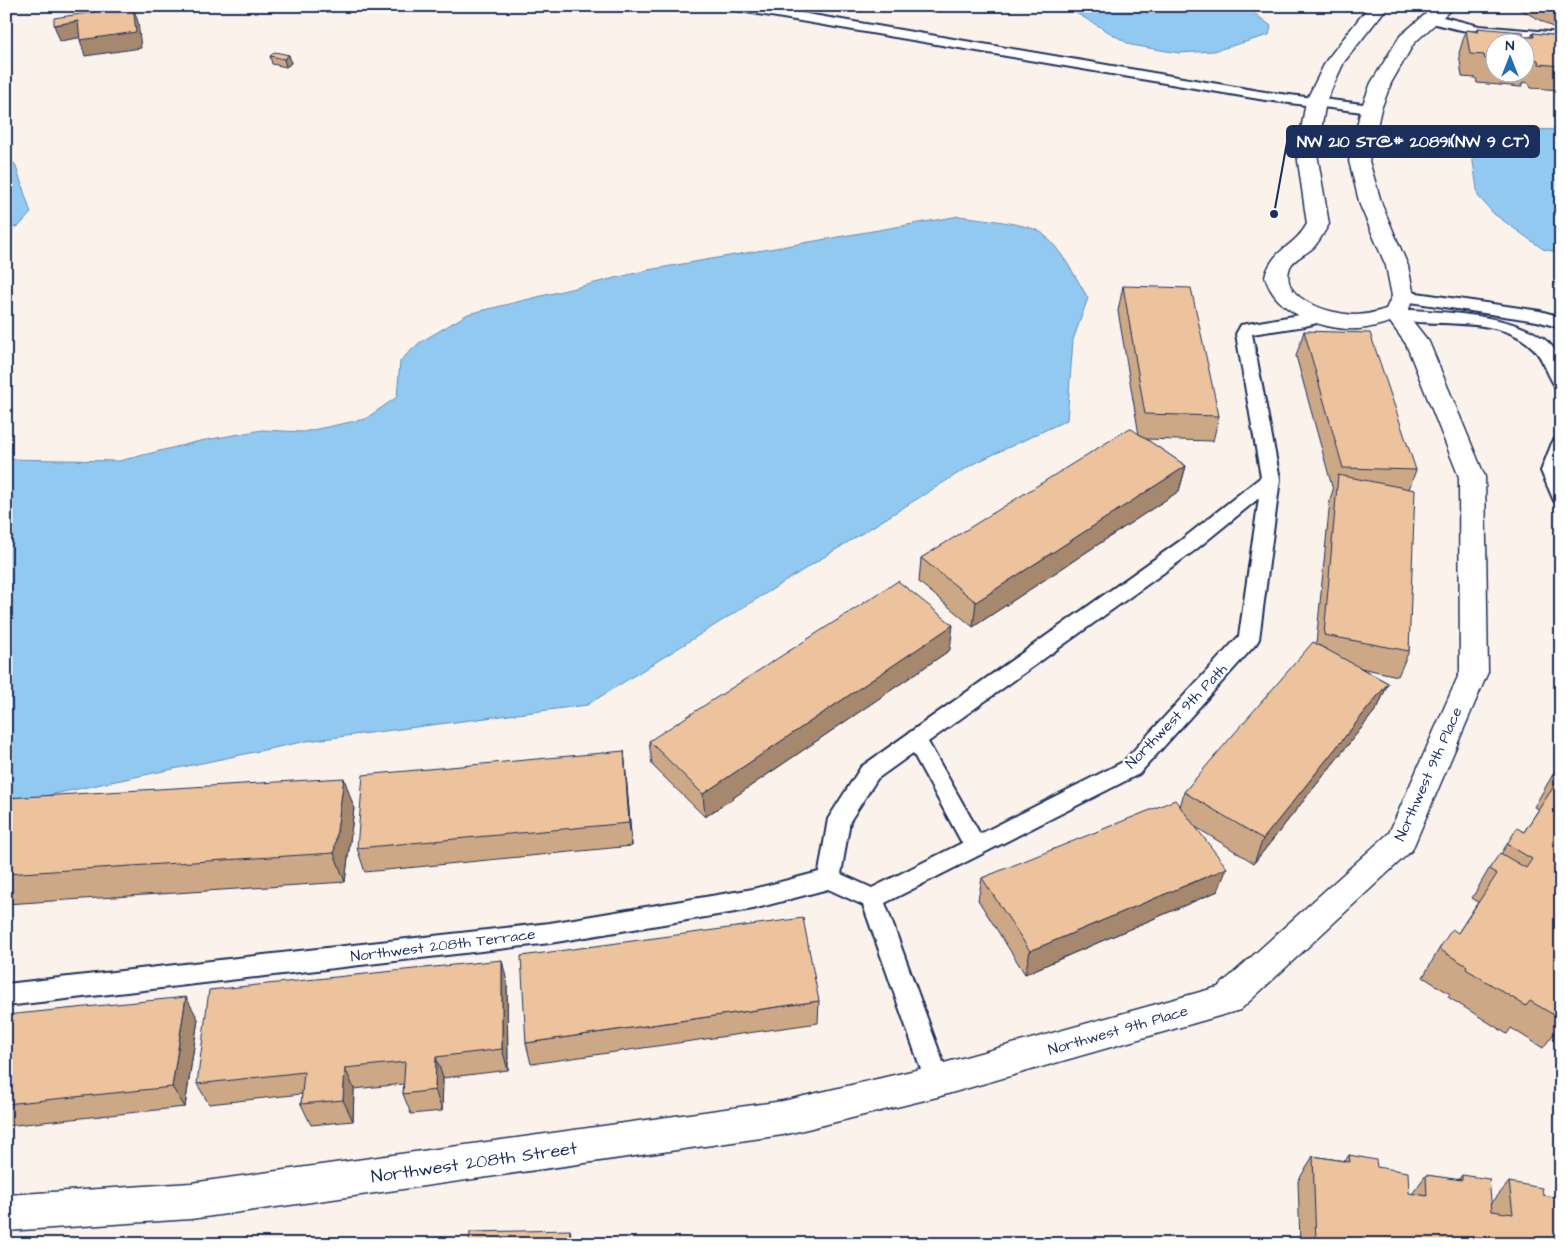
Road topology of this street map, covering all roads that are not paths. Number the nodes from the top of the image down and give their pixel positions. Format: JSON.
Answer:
{"nodes":[{"id":1,"x":735,"y":6,"type":"edge"},
{"id":2,"x":1379,"y":6,"type":"edge"},
{"id":3,"x":1446,"y":6,"type":"edge"},
{"id":4,"x":1431,"y":18,"type":"junction"},
{"id":5,"x":1561,"y":37,"type":"edge"},
{"id":6,"x":1316,"y":101,"type":"junction"},
{"id":7,"x":1371,"y":109,"type":"junction"},
{"id":8,"x":1399,"y":305,"type":"junction"},
{"id":9,"x":1323,"y":316,"type":"junction"},
{"id":10,"x":1561,"y":323,"type":"edge"},
{"id":11,"x":1561,"y":382,"type":"edge"},
{"id":12,"x":1561,"y":443,"type":"edge"},
{"id":13,"x":1271,"y":479,"type":"junction"},
{"id":14,"x":1561,"y":496,"type":"edge"},
{"id":15,"x":916,"y":740,"type":"junction"},
{"id":16,"x":975,"y":845,"type":"junction"},
{"id":17,"x":829,"y":880,"type":"junction"},
{"id":18,"x":872,"y":899,"type":"junction"},
{"id":19,"x":6,"y":995,"type":"edge"},
{"id":20,"x":937,"y":1081,"type":"junction"},
{"id":21,"x":6,"y":1213,"type":"edge"}],
"edges":[{"from":1,"to":6,"type":"lane"},
{"from":2,"to":6,"type":"street"},
{"from":3,"to":4,"type":"street"},
{"from":4,"to":5,"type":"lane"},
{"from":4,"to":7,"type":"street"},
{"from":6,"to":7,"type":"lane"},
{"from":6,"to":9,"type":"street"},
{"from":7,"to":8,"type":"street"},
{"from":8,"to":9,"type":"street"},
{"from":8,"to":10,"type":"lane"},
{"from":8,"to":11,"type":"lane"},
{"from":8,"to":20,"type":"street","name":"Northwest 9th Place"},
{"from":9,"to":13,"type":"lane","name":"Northwest 9th Path"},
{"from":12,"to":14,"type":"lane"},
{"from":13,"to":15,"type":"lane"},
{"from":13,"to":16,"type":"lane","name":"Northwest 9th Path"},
{"from":15,"to":16,"type":"lane"},
{"from":15,"to":17,"type":"lane"},
{"from":16,"to":18,"type":"lane","name":"Northwest 9th Path"},
{"from":17,"to":18,"type":"lane"},
{"from":17,"to":19,"type":"lane","name":"Northwest 208th Terrace"},
{"from":18,"to":20,"type":"lane"},
{"from":20,"to":21,"type":"street","name":"Northwest 208th Street"}]}
